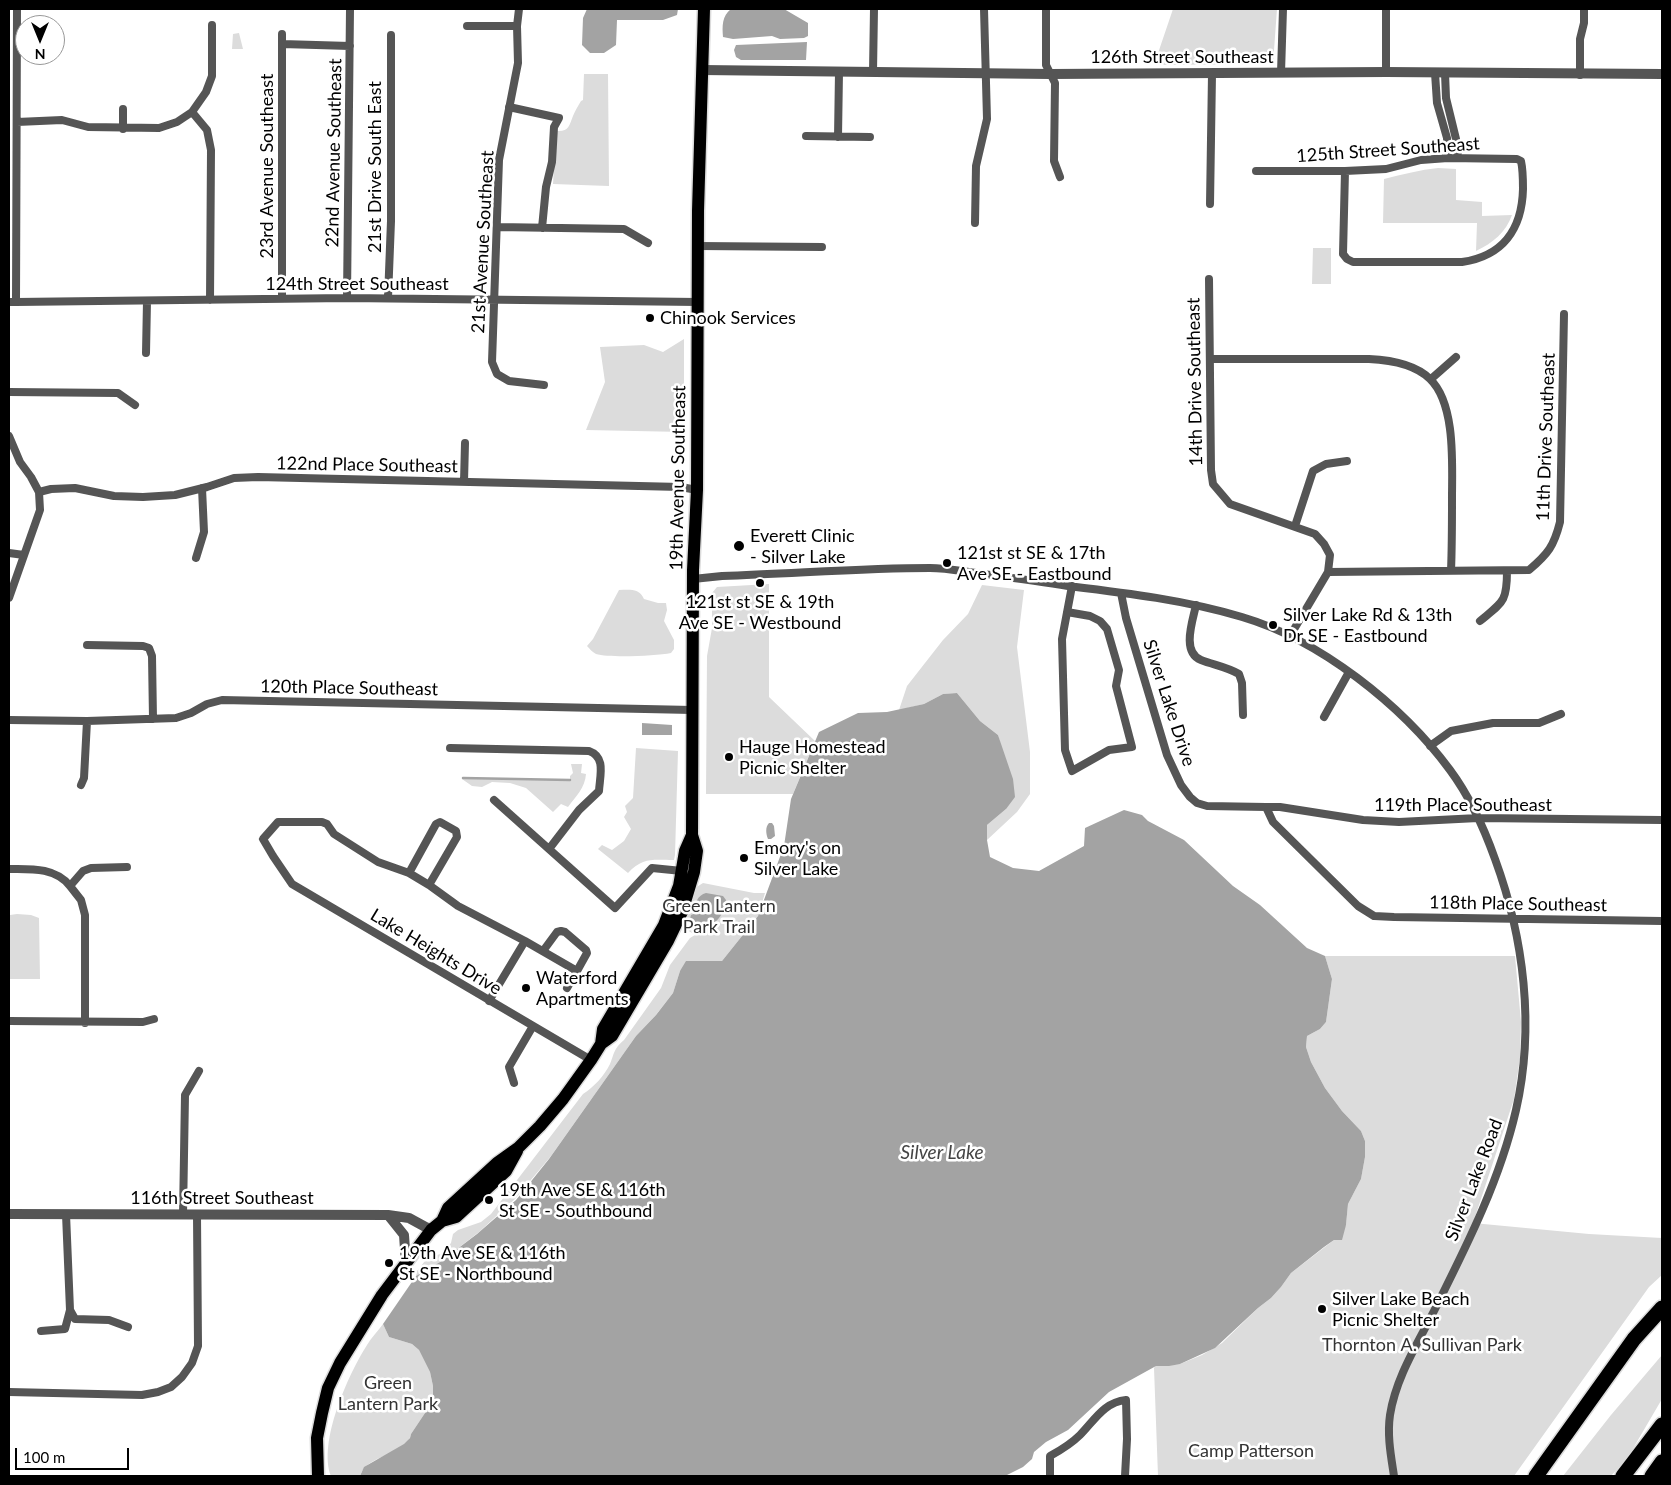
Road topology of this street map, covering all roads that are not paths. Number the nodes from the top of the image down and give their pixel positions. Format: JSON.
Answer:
{"nodes":[{"id":1,"x":17,"y":9,"type":"edge"},
{"id":2,"x":350,"y":9,"type":"edge"},
{"id":3,"x":519,"y":9,"type":"edge"},
{"id":4,"x":704,"y":9,"type":"edge"},
{"id":5,"x":874,"y":9,"type":"edge"},
{"id":6,"x":984,"y":9,"type":"edge"},
{"id":7,"x":1046,"y":9,"type":"edge"},
{"id":8,"x":1283,"y":9,"type":"edge"},
{"id":9,"x":1386,"y":9,"type":"edge"},
{"id":10,"x":1584,"y":9,"type":"edge"},
{"id":11,"x":212,"y":25,"type":"dead end"},
{"id":12,"x":467,"y":26,"type":"dead end"},
{"id":13,"x":517,"y":26,"type":"junction"},
{"id":14,"x":282,"y":34,"type":"dead end"},
{"id":15,"x":391,"y":35,"type":"dead end"},
{"id":16,"x":282,"y":44,"type":"junction"},
{"id":17,"x":350,"y":46,"type":"junction"},
{"id":18,"x":702,"y":70,"type":"junction"},
{"id":19,"x":839,"y":72,"type":"junction"},
{"id":20,"x":873,"y":72,"type":"junction"},
{"id":21,"x":1386,"y":72,"type":"junction"},
{"id":22,"x":986,"y":73,"type":"junction"},
{"id":23,"x":1281,"y":73,"type":"junction"},
{"id":24,"x":1435,"y":73,"type":"junction"},
{"id":25,"x":1050,"y":74,"type":"junction"},
{"id":26,"x":1212,"y":74,"type":"junction"},
{"id":27,"x":1446,"y":74,"type":"junction"},
{"id":28,"x":1662,"y":74,"type":"edge"},
{"id":29,"x":1580,"y":75,"type":"junction"},
{"id":30,"x":509,"y":107,"type":"junction"},
{"id":31,"x":122,"y":109,"type":"dead end"},
{"id":32,"x":192,"y":112,"type":"junction"},
{"id":33,"x":17,"y":122,"type":"junction"},
{"id":34,"x":122,"y":128,"type":"junction"},
{"id":35,"x":806,"y":136,"type":"dead end"},
{"id":36,"x":838,"y":137,"type":"junction"},
{"id":37,"x":870,"y":137,"type":"dead end"},
{"id":38,"x":1448,"y":158,"type":"junction"},
{"id":39,"x":1458,"y":158,"type":"junction"},
{"id":40,"x":1256,"y":171,"type":"dead end"},
{"id":41,"x":1345,"y":171,"type":"junction"},
{"id":42,"x":1060,"y":177,"type":"dead end"},
{"id":43,"x":1210,"y":204,"type":"dead end"},
{"id":44,"x":975,"y":223,"type":"dead end"},
{"id":45,"x":12,"y":227,"type":"edge"},
{"id":46,"x":497,"y":227,"type":"junction"},
{"id":47,"x":542,"y":228,"type":"junction"},
{"id":48,"x":648,"y":243,"type":"dead end"},
{"id":49,"x":698,"y":246,"type":"junction"},
{"id":50,"x":822,"y":247,"type":"dead end"},
{"id":51,"x":1209,"y":279,"type":"dead end"},
{"id":52,"x":347,"y":298,"type":"junction"},
{"id":53,"x":388,"y":298,"type":"junction"},
{"id":54,"x":282,"y":299,"type":"junction"},
{"id":55,"x":210,"y":300,"type":"junction"},
{"id":56,"x":494,"y":300,"type":"junction"},
{"id":57,"x":147,"y":301,"type":"junction"},
{"id":58,"x":12,"y":302,"type":"edge"},
{"id":59,"x":698,"y":302,"type":"junction"},
{"id":60,"x":1564,"y":314,"type":"dead end"},
{"id":61,"x":146,"y":353,"type":"dead end"},
{"id":62,"x":1456,"y":357,"type":"dead end"},
{"id":63,"x":1210,"y":359,"type":"junction"},
{"id":64,"x":1431,"y":379,"type":"junction"},
{"id":65,"x":544,"y":385,"type":"dead end"},
{"id":66,"x":9,"y":392,"type":"edge"},
{"id":67,"x":135,"y":405,"type":"dead end"},
{"id":68,"x":9,"y":436,"type":"edge"},
{"id":69,"x":465,"y":443,"type":"dead end"},
{"id":70,"x":1347,"y":461,"type":"dead end"},
{"id":71,"x":464,"y":482,"type":"junction"},
{"id":72,"x":202,"y":488,"type":"junction"},
{"id":73,"x":697,"y":490,"type":"junction"},
{"id":74,"x":39,"y":492,"type":"junction"},
{"id":75,"x":1295,"y":526,"type":"junction"},
{"id":76,"x":9,"y":553,"type":"edge"},
{"id":77,"x":24,"y":555,"type":"junction"},
{"id":78,"x":196,"y":558,"type":"dead end"},
{"id":79,"x":1452,"y":571,"type":"junction"},
{"id":80,"x":1507,"y":571,"type":"junction"},
{"id":81,"x":1328,"y":572,"type":"junction"},
{"id":82,"x":693,"y":579,"type":"junction"},
{"id":83,"x":1072,"y":586,"type":"junction"},
{"id":84,"x":1121,"y":593,"type":"junction"},
{"id":85,"x":9,"y":598,"type":"edge"},
{"id":86,"x":1196,"y":605,"type":"junction"},
{"id":87,"x":1067,"y":612,"type":"junction"},
{"id":88,"x":1480,"y":621,"type":"dead end"},
{"id":89,"x":1290,"y":636,"type":"junction"},
{"id":90,"x":87,"y":646,"type":"dead end"},
{"id":91,"x":1349,"y":672,"type":"junction"},
{"id":92,"x":692,"y":710,"type":"junction"},
{"id":93,"x":1561,"y":714,"type":"dead end"},
{"id":94,"x":1243,"y":715,"type":"dead end"},
{"id":95,"x":1324,"y":717,"type":"dead end"},
{"id":96,"x":9,"y":720,"type":"edge"},
{"id":97,"x":153,"y":720,"type":"junction"},
{"id":98,"x":87,"y":721,"type":"junction"},
{"id":99,"x":1430,"y":746,"type":"junction"},
{"id":100,"x":450,"y":748,"type":"dead end"},
{"id":101,"x":81,"y":785,"type":"dead end"},
{"id":102,"x":494,"y":800,"type":"dead end"},
{"id":103,"x":1266,"y":808,"type":"junction"},
{"id":104,"x":1478,"y":818,"type":"junction"},
{"id":105,"x":1662,"y":820,"type":"edge"},
{"id":106,"x":692,"y":836,"type":"junction"},
{"id":107,"x":549,"y":849,"type":"junction"},
{"id":108,"x":127,"y":867,"type":"dead end"},
{"id":109,"x":9,"y":869,"type":"edge"},
{"id":110,"x":682,"y":871,"type":"junction"},
{"id":111,"x":408,"y":873,"type":"junction"},
{"id":112,"x":429,"y":885,"type":"junction"},
{"id":113,"x":70,"y":886,"type":"junction"},
{"id":114,"x":1513,"y":919,"type":"junction"},
{"id":115,"x":1662,"y":921,"type":"edge"},
{"id":116,"x":526,"y":941,"type":"junction"},
{"id":117,"x":543,"y":951,"type":"junction"},
{"id":118,"x":578,"y":971,"type":"junction"},
{"id":119,"x":567,"y":988,"type":"dead end"},
{"id":120,"x":489,"y":1001,"type":"junction"},
{"id":121,"x":154,"y":1019,"type":"dead end"},
{"id":122,"x":9,"y":1021,"type":"edge"},
{"id":123,"x":85,"y":1023,"type":"junction"},
{"id":124,"x":533,"y":1026,"type":"junction"},
{"id":125,"x":601,"y":1044,"type":"junction"},
{"id":126,"x":591,"y":1060,"type":"junction"},
{"id":127,"x":199,"y":1071,"type":"dead end"},
{"id":128,"x":514,"y":1083,"type":"dead end"},
{"id":129,"x":9,"y":1214,"type":"edge"},
{"id":130,"x":66,"y":1214,"type":"junction"},
{"id":131,"x":183,"y":1214,"type":"junction"},
{"id":132,"x":197,"y":1214,"type":"junction"},
{"id":133,"x":388,"y":1215,"type":"junction"},
{"id":134,"x":432,"y":1230,"type":"junction"},
{"id":135,"x":406,"y":1264,"type":"junction"},
{"id":136,"x":1662,"y":1308,"type":"edge"},
{"id":137,"x":70,"y":1310,"type":"junction"},
{"id":138,"x":128,"y":1327,"type":"dead end"},
{"id":139,"x":41,"y":1331,"type":"dead end"},
{"id":140,"x":1634,"y":1339,"type":"junction"},
{"id":141,"x":9,"y":1392,"type":"edge"},
{"id":142,"x":1662,"y":1425,"type":"edge"},
{"id":143,"x":1662,"y":1462,"type":"edge"},
{"id":144,"x":318,"y":1476,"type":"edge"},
{"id":145,"x":1050,"y":1476,"type":"edge"},
{"id":146,"x":1125,"y":1476,"type":"edge"},
{"id":147,"x":1394,"y":1476,"type":"edge"},
{"id":148,"x":1536,"y":1476,"type":"edge"},
{"id":149,"x":1545,"y":1476,"type":"edge"},
{"id":150,"x":1623,"y":1476,"type":"edge"},
{"id":151,"x":1652,"y":1476,"type":"edge"}],
"edges":[{"from":1,"to":33,"type":"street"},
{"from":2,"to":17,"type":"street","name":"22nd Avenue Southeast"},
{"from":3,"to":13,"type":"street","name":"21st Avenue Southeast"},
{"from":4,"to":18,"type":"main road","name":"19th Avenue Southeast"},
{"from":5,"to":20,"type":"street"},
{"from":6,"to":22,"type":"street"},
{"from":7,"to":25,"type":"street"},
{"from":8,"to":23,"type":"street"},
{"from":9,"to":21,"type":"street"},
{"from":10,"to":29,"type":"street"},
{"from":11,"to":32,"type":"street"},
{"from":12,"to":13,"type":"street"},
{"from":13,"to":30,"type":"street","name":"21st Avenue Southeast"},
{"from":14,"to":16,"type":"street","name":"23rd Avenue Southeast"},
{"from":15,"to":53,"type":"street","name":"21st Drive South East"},
{"from":16,"to":17,"type":"street"},
{"from":16,"to":54,"type":"street","name":"23rd Avenue Southeast"},
{"from":17,"to":52,"type":"street","name":"22nd Avenue Southeast"},
{"from":18,"to":19,"type":"street","name":"126th Street Southeast"},
{"from":18,"to":49,"type":"main road","name":"19th Avenue Southeast"},
{"from":19,"to":20,"type":"street","name":"126th Street Southeast"},
{"from":19,"to":36,"type":"street"},
{"from":20,"to":22,"type":"street","name":"126th Street Southeast"},
{"from":21,"to":23,"type":"street","name":"126th Street Southeast"},
{"from":21,"to":24,"type":"street","name":"126th Street Southeast"},
{"from":22,"to":25,"type":"street","name":"126th Street Southeast"},
{"from":22,"to":44,"type":"street"},
{"from":23,"to":26,"type":"street","name":"126th Street Southeast"},
{"from":24,"to":27,"type":"street","name":"126th Street Southeast"},
{"from":24,"to":38,"type":"street"},
{"from":25,"to":26,"type":"street","name":"126th Street Southeast"},
{"from":25,"to":42,"type":"street"},
{"from":26,"to":43,"type":"street"},
{"from":27,"to":29,"type":"street","name":"126th Street Southeast"},
{"from":27,"to":39,"type":"street"},
{"from":28,"to":29,"type":"street","name":"126th Street Southeast"},
{"from":30,"to":46,"type":"street","name":"21st Avenue Southeast"},
{"from":30,"to":47,"type":"street"},
{"from":31,"to":34,"type":"street"},
{"from":32,"to":34,"type":"street"},
{"from":32,"to":55,"type":"street"},
{"from":33,"to":34,"type":"street"},
{"from":33,"to":45,"type":"street"},
{"from":35,"to":36,"type":"street"},
{"from":36,"to":37,"type":"street"},
{"from":38,"to":39,"type":"street","name":"125th Street Southeast"},
{"from":38,"to":41,"type":"street","name":"125th Street Southeast"},
{"from":39,"to":41,"type":"street","name":"125th Street Southeast"},
{"from":40,"to":41,"type":"street","name":"125th Street Southeast"},
{"from":45,"to":58,"type":"street"},
{"from":46,"to":47,"type":"street"},
{"from":46,"to":56,"type":"street","name":"21st Avenue Southeast"},
{"from":47,"to":48,"type":"street"},
{"from":49,"to":50,"type":"street"},
{"from":49,"to":59,"type":"main road","name":"19th Avenue Southeast"},
{"from":51,"to":63,"type":"street","name":"14th Drive Southeast"},
{"from":52,"to":53,"type":"street","name":"124th Street Southeast"},
{"from":52,"to":54,"type":"street","name":"124th Street Southeast"},
{"from":53,"to":56,"type":"street","name":"124th Street Southeast"},
{"from":54,"to":55,"type":"street","name":"124th Street Southeast"},
{"from":55,"to":57,"type":"street","name":"124th Street Southeast"},
{"from":56,"to":59,"type":"street","name":"124th Street Southeast"},
{"from":56,"to":65,"type":"street","name":"21st Avenue Southeast"},
{"from":57,"to":58,"type":"street","name":"124th Street Southeast"},
{"from":57,"to":61,"type":"street"},
{"from":59,"to":73,"type":"main road","name":"19th Avenue Southeast"},
{"from":60,"to":80,"type":"street","name":"11th Drive Southeast"},
{"from":62,"to":64,"type":"street"},
{"from":63,"to":64,"type":"street"},
{"from":63,"to":75,"type":"street","name":"14th Drive Southeast"},
{"from":64,"to":79,"type":"street"},
{"from":66,"to":67,"type":"street"},
{"from":68,"to":74,"type":"street"},
{"from":69,"to":71,"type":"street"},
{"from":70,"to":75,"type":"street"},
{"from":71,"to":72,"type":"street","name":"122nd Place Southeast"},
{"from":71,"to":73,"type":"street","name":"122nd Place Southeast"},
{"from":72,"to":74,"type":"street","name":"122nd Place Southeast"},
{"from":72,"to":78,"type":"street"},
{"from":73,"to":82,"type":"main road","name":"19th Avenue Southeast"},
{"from":74,"to":77,"type":"street"},
{"from":75,"to":81,"type":"street"},
{"from":76,"to":77,"type":"street"},
{"from":77,"to":85,"type":"street"},
{"from":79,"to":80,"type":"street"},
{"from":79,"to":81,"type":"street"},
{"from":80,"to":88,"type":"street"},
{"from":81,"to":89,"type":"street"},
{"from":82,"to":83,"type":"street","name":"Silver Lake Road"},
{"from":82,"to":92,"type":"main road","name":"19th Avenue Southeast"},
{"from":83,"to":84,"type":"street","name":"Silver Lake Road"},
{"from":83,"to":87,"type":"street"},
{"from":84,"to":86,"type":"street","name":"Silver Lake Road"},
{"from":84,"to":103,"type":"street","name":"Silver Lake Drive"},
{"from":86,"to":89,"type":"street","name":"Silver Lake Road"},
{"from":86,"to":94,"type":"street"},
{"from":87,"to":87,"type":"street"},
{"from":89,"to":91,"type":"street","name":"Silver Lake Road"},
{"from":90,"to":97,"type":"street"},
{"from":91,"to":95,"type":"street"},
{"from":91,"to":99,"type":"street","name":"Silver Lake Road"},
{"from":92,"to":97,"type":"street","name":"120th Place Southeast"},
{"from":92,"to":106,"type":"main road","name":"19th Avenue Southeast"},
{"from":93,"to":99,"type":"street"},
{"from":96,"to":98,"type":"street","name":"120th Place Southeast"},
{"from":97,"to":98,"type":"street","name":"120th Place Southeast"},
{"from":98,"to":101,"type":"street"},
{"from":99,"to":104,"type":"street","name":"Silver Lake Road"},
{"from":100,"to":107,"type":"street"},
{"from":102,"to":107,"type":"street"},
{"from":103,"to":104,"type":"street","name":"119th Place Southeast"},
{"from":103,"to":114,"type":"street","name":"118th Place Southeast"},
{"from":104,"to":105,"type":"street","name":"119th Place Southeast"},
{"from":104,"to":114,"type":"street","name":"Silver Lake Road"},
{"from":106,"to":110,"type":"main road","name":"19th Avenue Southeast"},
{"from":106,"to":125,"type":"main road","name":"19th Avenue Southeast"},
{"from":107,"to":110,"type":"street"},
{"from":108,"to":113,"type":"street"},
{"from":109,"to":113,"type":"street"},
{"from":110,"to":125,"type":"main road","name":"19th Avenue Southeast"},
{"from":111,"to":112,"type":"street"},
{"from":111,"to":112,"type":"street"},
{"from":111,"to":120,"type":"street","name":"Lake Heights Drive"},
{"from":112,"to":116,"type":"street"},
{"from":113,"to":123,"type":"street"},
{"from":114,"to":115,"type":"street","name":"118th Place Southeast"},
{"from":114,"to":147,"type":"street","name":"Silver Lake Road"},
{"from":116,"to":117,"type":"street"},
{"from":116,"to":120,"type":"street"},
{"from":117,"to":118,"type":"street"},
{"from":117,"to":118,"type":"street"},
{"from":118,"to":119,"type":"street"},
{"from":120,"to":124,"type":"street","name":"Lake Heights Drive"},
{"from":121,"to":123,"type":"street"},
{"from":122,"to":123,"type":"street"},
{"from":124,"to":126,"type":"street","name":"Lake Heights Drive"},
{"from":124,"to":128,"type":"street"},
{"from":125,"to":126,"type":"main road","name":"19th Avenue Southeast"},
{"from":126,"to":134,"type":"main road","name":"19th Avenue Southeast"},
{"from":127,"to":131,"type":"street"},
{"from":129,"to":130,"type":"street","name":"116th Street Southeast"},
{"from":130,"to":131,"type":"street","name":"116th Street Southeast"},
{"from":130,"to":137,"type":"street"},
{"from":131,"to":132,"type":"street","name":"116th Street Southeast"},
{"from":132,"to":133,"type":"street","name":"116th Street Southeast"},
{"from":132,"to":141,"type":"street"},
{"from":133,"to":134,"type":"street","name":"116th Street Southeast"},
{"from":133,"to":135,"type":"street"},
{"from":134,"to":135,"type":"main road","name":"19th Avenue Southeast"},
{"from":135,"to":144,"type":"main road","name":"19th Avenue Southeast"},
{"from":136,"to":140,"type":"highway"},
{"from":137,"to":138,"type":"street"},
{"from":137,"to":139,"type":"street"},
{"from":140,"to":148,"type":"highway"},
{"from":140,"to":149,"type":"highway"},
{"from":142,"to":150,"type":"highway"},
{"from":143,"to":151,"type":"highway"},
{"from":145,"to":146,"type":"street"}]}
